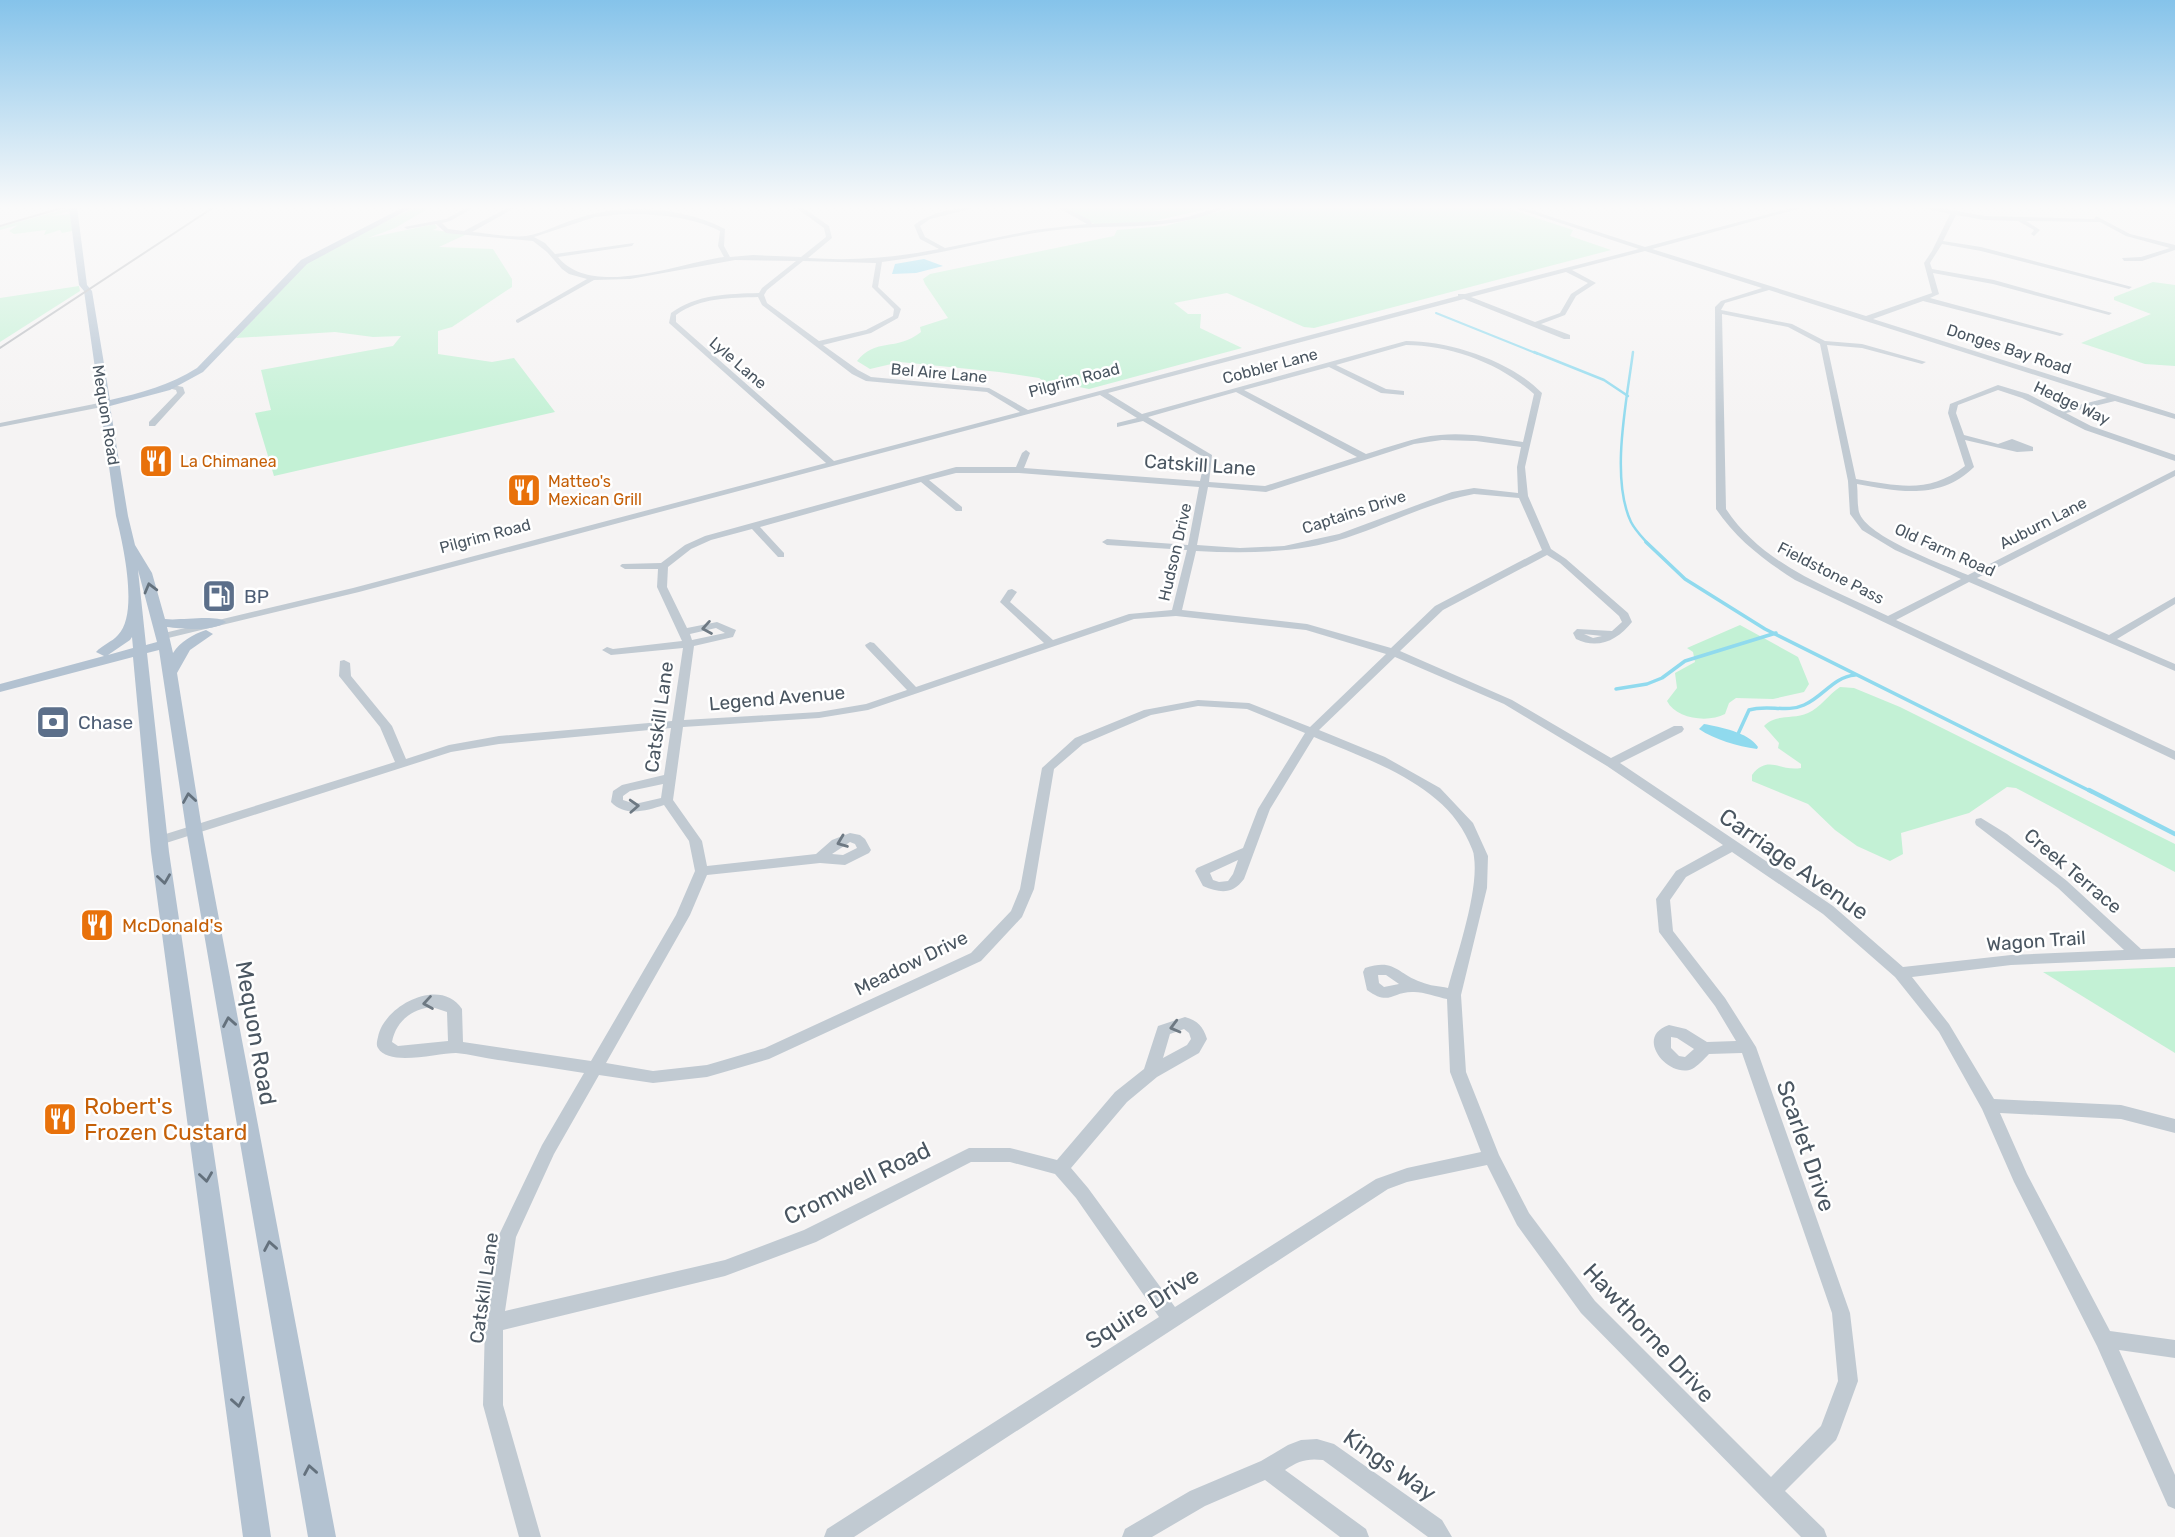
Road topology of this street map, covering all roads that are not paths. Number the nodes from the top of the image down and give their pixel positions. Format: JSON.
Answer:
{"nodes":[{"id":1,"x":82,"y":279,"type":"edge"},
{"id":2,"x":89,"y":279,"type":"edge"},
{"id":3,"x":287,"y":279,"type":"edge"},
{"id":4,"x":592,"y":279,"type":"edge"},
{"id":5,"x":775,"y":279,"type":"edge"},
{"id":6,"x":876,"y":279,"type":"edge"},
{"id":7,"x":1527,"y":279,"type":"edge"},
{"id":8,"x":1586,"y":279,"type":"edge"},
{"id":9,"x":1740,"y":279,"type":"edge"},
{"id":10,"x":1932,"y":279,"type":"edge"},
{"id":11,"x":1975,"y":279,"type":"edge"},
{"id":12,"x":2098,"y":279,"type":"edge"},
{"id":13,"x":2129,"y":287,"type":"dead end"},
{"id":14,"x":86,"y":288,"type":"junction"},
{"id":15,"x":1769,"y":288,"type":"junction"},
{"id":16,"x":1453,"y":292,"type":"dead end"},
{"id":17,"x":761,"y":295,"type":"junction"},
{"id":18,"x":1462,"y":296,"type":"junction"},
{"id":19,"x":1924,"y":299,"type":"junction"},
{"id":20,"x":1718,"y":311,"type":"junction"},
{"id":21,"x":2109,"y":313,"type":"dead end"},
{"id":22,"x":1865,"y":319,"type":"junction"},
{"id":23,"x":518,"y":321,"type":"dead end"},
{"id":24,"x":1535,"y":324,"type":"junction"},
{"id":25,"x":2060,"y":334,"type":"dead end"},
{"id":26,"x":1567,"y":337,"type":"dead end"},
{"id":27,"x":1823,"y":343,"type":"junction"},
{"id":28,"x":817,"y":344,"type":"junction"},
{"id":29,"x":1922,"y":362,"type":"dead end"},
{"id":30,"x":1329,"y":364,"type":"junction"},
{"id":31,"x":171,"y":386,"type":"junction"},
{"id":32,"x":1238,"y":390,"type":"junction"},
{"id":33,"x":1100,"y":392,"type":"junction"},
{"id":34,"x":1401,"y":393,"type":"dead end"},
{"id":35,"x":2116,"y":398,"type":"junction"},
{"id":36,"x":104,"y":404,"type":"junction"},
{"id":37,"x":1025,"y":411,"type":"junction"},
{"id":38,"x":2058,"y":413,"type":"junction"},
{"id":39,"x":1143,"y":417,"type":"junction"},
{"id":40,"x":2175,"y":417,"type":"edge"},
{"id":41,"x":152,"y":424,"type":"dead end"},
{"id":42,"x":0,"y":425,"type":"edge"},
{"id":43,"x":1120,"y":425,"type":"dead end"},
{"id":44,"x":1962,"y":437,"type":"junction"},
{"id":45,"x":2002,"y":444,"type":"dead end"},
{"id":46,"x":1526,"y":445,"type":"junction"},
{"id":47,"x":1026,"y":453,"type":"dead end"},
{"id":48,"x":1364,"y":457,"type":"junction"},
{"id":49,"x":2175,"y":458,"type":"edge"},
{"id":50,"x":831,"y":463,"type":"junction"},
{"id":51,"x":1019,"y":470,"type":"junction"},
{"id":52,"x":2175,"y":473,"type":"edge"},
{"id":53,"x":922,"y":479,"type":"junction"},
{"id":54,"x":1852,"y":481,"type":"junction"},
{"id":55,"x":1205,"y":485,"type":"junction"},
{"id":56,"x":1523,"y":496,"type":"junction"},
{"id":57,"x":959,"y":509,"type":"dead end"},
{"id":58,"x":755,"y":527,"type":"junction"},
{"id":59,"x":129,"y":542,"type":"junction"},
{"id":60,"x":1107,"y":542,"type":"dead end"},
{"id":61,"x":1192,"y":548,"type":"junction"},
{"id":62,"x":1547,"y":551,"type":"junction"},
{"id":63,"x":781,"y":555,"type":"dead end"},
{"id":64,"x":625,"y":566,"type":"dead end"},
{"id":65,"x":663,"y":566,"type":"junction"},
{"id":66,"x":1969,"y":578,"type":"junction"},
{"id":67,"x":355,"y":590,"type":"junction"},
{"id":68,"x":1012,"y":592,"type":"dead end"},
{"id":69,"x":2175,"y":600,"type":"edge"},
{"id":70,"x":1176,"y":613,"type":"junction"},
{"id":71,"x":136,"y":614,"type":"junction"},
{"id":72,"x":1888,"y":620,"type":"junction"},
{"id":73,"x":160,"y":622,"type":"junction"},
{"id":74,"x":219,"y":622,"type":"junction"},
{"id":75,"x":205,"y":634,"type":"junction"},
{"id":76,"x":1613,"y":634,"type":"dead end"},
{"id":77,"x":687,"y":638,"type":"junction"},
{"id":78,"x":2110,"y":639,"type":"junction"},
{"id":79,"x":164,"y":640,"type":"junction"},
{"id":80,"x":1051,"y":643,"type":"junction"},
{"id":81,"x":870,"y":645,"type":"dead end"},
{"id":82,"x":607,"y":650,"type":"dead end"},
{"id":83,"x":103,"y":652,"type":"junction"},
{"id":84,"x":141,"y":653,"type":"junction"},
{"id":85,"x":1395,"y":653,"type":"junction"},
{"id":86,"x":344,"y":663,"type":"dead end"},
{"id":87,"x":2175,"y":667,"type":"edge"},
{"id":88,"x":41,"y":673,"type":"junction"},
{"id":89,"x":170,"y":673,"type":"junction"},
{"id":90,"x":0,"y":680,"type":"edge"},
{"id":91,"x":0,"y":688,"type":"edge"},
{"id":92,"x":915,"y":692,"type":"junction"},
{"id":93,"x":676,"y":724,"type":"junction"},
{"id":94,"x":1678,"y":729,"type":"dead end"},
{"id":95,"x":1312,"y":731,"type":"junction"},
{"id":96,"x":2175,"y":755,"type":"edge"},
{"id":97,"x":402,"y":763,"type":"junction"},
{"id":98,"x":1611,"y":763,"type":"junction"},
{"id":99,"x":670,"y":778,"type":"junction"},
{"id":100,"x":667,"y":800,"type":"junction"},
{"id":101,"x":1981,"y":822,"type":"dead end"},
{"id":102,"x":194,"y":829,"type":"junction"},
{"id":103,"x":158,"y":841,"type":"junction"},
{"id":104,"x":1732,"y":846,"type":"junction"},
{"id":105,"x":1247,"y":850,"type":"dead end"},
{"id":106,"x":820,"y":858,"type":"dead end"},
{"id":107,"x":702,"y":872,"type":"junction"},
{"id":108,"x":2175,"y":953,"type":"edge"},
{"id":109,"x":2137,"y":954,"type":"junction"},
{"id":110,"x":1900,"y":973,"type":"junction"},
{"id":111,"x":1413,"y":986,"type":"dead end"},
{"id":112,"x":1454,"y":995,"type":"junction"},
{"id":113,"x":456,"y":1047,"type":"junction"},
{"id":114,"x":1748,"y":1047,"type":"junction"},
{"id":115,"x":1705,"y":1048,"type":"dead end"},
{"id":116,"x":596,"y":1068,"type":"junction"},
{"id":117,"x":1151,"y":1072,"type":"dead end"},
{"id":118,"x":1989,"y":1106,"type":"junction"},
{"id":119,"x":2175,"y":1126,"type":"edge"},
{"id":120,"x":1491,"y":1157,"type":"junction"},
{"id":121,"x":1060,"y":1168,"type":"junction"},
{"id":122,"x":1171,"y":1318,"type":"junction"},
{"id":123,"x":494,"y":1323,"type":"junction"},
{"id":124,"x":2104,"y":1339,"type":"junction"},
{"id":125,"x":2175,"y":1349,"type":"edge"},
{"id":126,"x":1267,"y":1469,"type":"junction"},
{"id":127,"x":1771,"y":1491,"type":"junction"},
{"id":128,"x":2175,"y":1499,"type":"edge"},
{"id":129,"x":258,"y":1532,"type":"edge"},
{"id":130,"x":323,"y":1537,"type":"edge"},
{"id":131,"x":530,"y":1537,"type":"edge"},
{"id":132,"x":835,"y":1537,"type":"edge"},
{"id":133,"x":1133,"y":1537,"type":"edge"},
{"id":134,"x":1358,"y":1537,"type":"edge"},
{"id":135,"x":1441,"y":1537,"type":"edge"},
{"id":136,"x":1816,"y":1537,"type":"edge"}],
"edges":[{"from":1,"to":14,"type":"main road","name":"Mequon Road"},
{"from":2,"to":14,"type":"main road","name":"Mequon Road"},
{"from":3,"to":31,"type":"main road"},
{"from":4,"to":23,"type":"street"},
{"from":5,"to":17,"type":"street"},
{"from":6,"to":28,"type":"street"},
{"from":7,"to":18,"type":"street","name":"Pilgrim Road"},
{"from":8,"to":24,"type":"street"},
{"from":9,"to":15,"type":"street","name":"Donges Bay Road"},
{"from":10,"to":19,"type":"street"},
{"from":11,"to":21,"type":"street"},
{"from":12,"to":13,"type":"street"},
{"from":14,"to":36,"type":"main road","name":"Mequon Road"},
{"from":15,"to":20,"type":"street"},
{"from":15,"to":22,"type":"street","name":"Donges Bay Road"},
{"from":16,"to":18,"type":"street"},
{"from":17,"to":28,"type":"street","name":"Bel Aire Lane"},
{"from":17,"to":50,"type":"street","name":"Lyle Lane"},
{"from":18,"to":24,"type":"street"},
{"from":18,"to":33,"type":"street","name":"Pilgrim Road"},
{"from":19,"to":22,"type":"street"},
{"from":19,"to":25,"type":"street"},
{"from":20,"to":27,"type":"street"},
{"from":20,"to":72,"type":"street","name":"Fieldstone Pass"},
{"from":22,"to":35,"type":"street","name":"Donges Bay Road"},
{"from":24,"to":26,"type":"street"},
{"from":27,"to":29,"type":"street"},
{"from":27,"to":54,"type":"street","name":"Old Farm Road"},
{"from":28,"to":37,"type":"street","name":"Bel Aire Lane"},
{"from":30,"to":32,"type":"street","name":"Cobbler Lane"},
{"from":30,"to":34,"type":"street"},
{"from":30,"to":46,"type":"street","name":"Cobbler Lane"},
{"from":31,"to":36,"type":"main road"},
{"from":31,"to":41,"type":"street"},
{"from":32,"to":39,"type":"street","name":"Cobbler Lane"},
{"from":32,"to":48,"type":"street"},
{"from":33,"to":37,"type":"street","name":"Pilgrim Road"},
{"from":33,"to":39,"type":"street","name":"Hudson Drive"},
{"from":35,"to":38,"type":"street"},
{"from":35,"to":40,"type":"street","name":"Donges Bay Road"},
{"from":36,"to":42,"type":"street"},
{"from":36,"to":59,"type":"main road","name":"Mequon Road"},
{"from":37,"to":50,"type":"street","name":"Pilgrim Road"},
{"from":38,"to":44,"type":"street","name":"Hedge Way"},
{"from":38,"to":49,"type":"street","name":"Hedge Way"},
{"from":39,"to":43,"type":"street","name":"Cobbler Lane"},
{"from":39,"to":55,"type":"street","name":"Hudson Drive"},
{"from":44,"to":45,"type":"street"},
{"from":44,"to":54,"type":"street"},
{"from":46,"to":48,"type":"street","name":"Catskill Lane"},
{"from":46,"to":56,"type":"street"},
{"from":47,"to":51,"type":"street"},
{"from":48,"to":55,"type":"street","name":"Catskill Lane"},
{"from":50,"to":67,"type":"street","name":"Pilgrim Road"},
{"from":51,"to":53,"type":"street","name":"Catskill Lane"},
{"from":51,"to":55,"type":"street","name":"Catskill Lane"},
{"from":52,"to":66,"type":"street","name":"Auburn Lane"},
{"from":53,"to":57,"type":"street"},
{"from":53,"to":58,"type":"street","name":"Catskill Lane"},
{"from":54,"to":66,"type":"street","name":"Old Farm Road"},
{"from":55,"to":61,"type":"street","name":"Hudson Drive"},
{"from":56,"to":61,"type":"street","name":"Captains Drive"},
{"from":56,"to":62,"type":"street"},
{"from":58,"to":63,"type":"street"},
{"from":58,"to":65,"type":"street","name":"Catskill Lane"},
{"from":59,"to":71,"type":"main road","name":"Mequon Road"},
{"from":73,"to":59,"type":"main road","name":"Mequon Road","one_way":true},
{"from":60,"to":61,"type":"street","name":"Captains Drive"},
{"from":61,"to":70,"type":"street","name":"Hudson Drive"},
{"from":62,"to":76,"type":"street"},
{"from":62,"to":85,"type":"street"},
{"from":64,"to":65,"type":"street"},
{"from":65,"to":77,"type":"street"},
{"from":66,"to":72,"type":"street","name":"Auburn Lane"},
{"from":66,"to":78,"type":"street","name":"Old Farm Road"},
{"from":67,"to":74,"type":"street","name":"Pilgrim Road"},
{"from":67,"to":75,"type":"street","name":"Pilgrim Road"},
{"from":68,"to":80,"type":"street"},
{"from":69,"to":78,"type":"street"},
{"from":70,"to":80,"type":"street","name":"Legend Avenue"},
{"from":70,"to":85,"type":"street","name":"Legend Avenue"},
{"from":71,"to":83,"type":"main road"},
{"from":71,"to":84,"type":"main road","name":"Mequon Road"},
{"from":72,"to":96,"type":"street","name":"Fieldstone Pass"},
{"from":73,"to":74,"type":"main road"},
{"from":73,"to":79,"type":"main road","name":"Mequon Road"},
{"from":74,"to":79,"type":"street","name":"Pilgrim Road"},
{"from":75,"to":79,"type":"street","name":"Pilgrim Road"},
{"from":75,"to":89,"type":"main road"},
{"from":77,"to":82,"type":"street"},
{"from":77,"to":93,"type":"street","name":"Catskill Lane"},
{"from":78,"to":87,"type":"street","name":"Old Farm Road"},
{"from":79,"to":84,"type":"main road","name":"Pilgrim Road"},
{"from":79,"to":89,"type":"main road","name":"Mequon Road"},
{"from":80,"to":92,"type":"street","name":"Legend Avenue"},
{"from":81,"to":92,"type":"street"},
{"from":83,"to":84,"type":"main road","name":"Pilgrim Road"},
{"from":83,"to":88,"type":"main road","name":"Pilgrim Road"},
{"from":84,"to":88,"type":"main road","name":"Pilgrim Road"},
{"from":84,"to":103,"type":"main road","name":"Mequon Road"},
{"from":85,"to":95,"type":"street"},
{"from":85,"to":98,"type":"street","name":"Carriage Avenue"},
{"from":86,"to":97,"type":"street"},
{"from":88,"to":90,"type":"main road","name":"Pilgrim Road"},
{"from":88,"to":91,"type":"main road","name":"Pilgrim Road"},
{"from":102,"to":89,"type":"main road","name":"Mequon Road","one_way":true},
{"from":92,"to":93,"type":"street","name":"Legend Avenue"},
{"from":93,"to":97,"type":"street","name":"Legend Avenue"},
{"from":93,"to":99,"type":"street","name":"Catskill Lane"},
{"from":94,"to":98,"type":"street"},
{"from":95,"to":105,"type":"street"},
{"from":95,"to":112,"type":"street","name":"Hawthorne Drive"},
{"from":95,"to":116,"type":"street","name":"Meadow Drive"},
{"from":97,"to":102,"type":"street","name":"Legend Avenue"},
{"from":98,"to":104,"type":"street","name":"Carriage Avenue"},
{"from":99,"to":100,"type":"street","name":"Catskill Lane"},
{"from":99,"to":100,"type":"street","one_way":true},
{"from":100,"to":107,"type":"street","name":"Catskill Lane"},
{"from":101,"to":109,"type":"street","name":"Creek Terrace"},
{"from":102,"to":103,"type":"street","name":"Legend Avenue"},
{"from":130,"to":102,"type":"main road","name":"Mequon Road","one_way":true},
{"from":103,"to":129,"type":"main road","name":"Mequon Road","one_way":true},
{"from":104,"to":110,"type":"street","name":"Carriage Avenue"},
{"from":104,"to":114,"type":"street","name":"Scarlet Drive"},
{"from":106,"to":107,"type":"street"},
{"from":107,"to":116,"type":"street","name":"Catskill Lane"},
{"from":108,"to":109,"type":"street","name":"Wagon Trail"},
{"from":109,"to":110,"type":"street","name":"Wagon Trail"},
{"from":110,"to":118,"type":"street","name":"Carriage Avenue"},
{"from":111,"to":112,"type":"street"},
{"from":112,"to":120,"type":"street","name":"Hawthorne Drive"},
{"from":113,"to":113,"type":"street","one_way":true},
{"from":113,"to":116,"type":"street"},
{"from":114,"to":115,"type":"street"},
{"from":114,"to":127,"type":"street","name":"Scarlet Drive"},
{"from":116,"to":123,"type":"street","name":"Catskill Lane"},
{"from":117,"to":121,"type":"street"},
{"from":118,"to":119,"type":"street"},
{"from":118,"to":124,"type":"street","name":"Carriage Avenue"},
{"from":120,"to":122,"type":"street","name":"Squire Drive"},
{"from":120,"to":127,"type":"street","name":"Hawthorne Drive"},
{"from":121,"to":122,"type":"street"},
{"from":121,"to":123,"type":"street","name":"Cromwell Road"},
{"from":122,"to":132,"type":"street","name":"Squire Drive"},
{"from":123,"to":131,"type":"street","name":"Catskill Lane"},
{"from":124,"to":125,"type":"street"},
{"from":124,"to":128,"type":"street","name":"Carriage Avenue"},
{"from":126,"to":133,"type":"street","name":"Kings Way"},
{"from":126,"to":134,"type":"street"},
{"from":126,"to":135,"type":"street","name":"Kings Way"},
{"from":127,"to":136,"type":"street","name":"Hawthorne Drive"}]}
